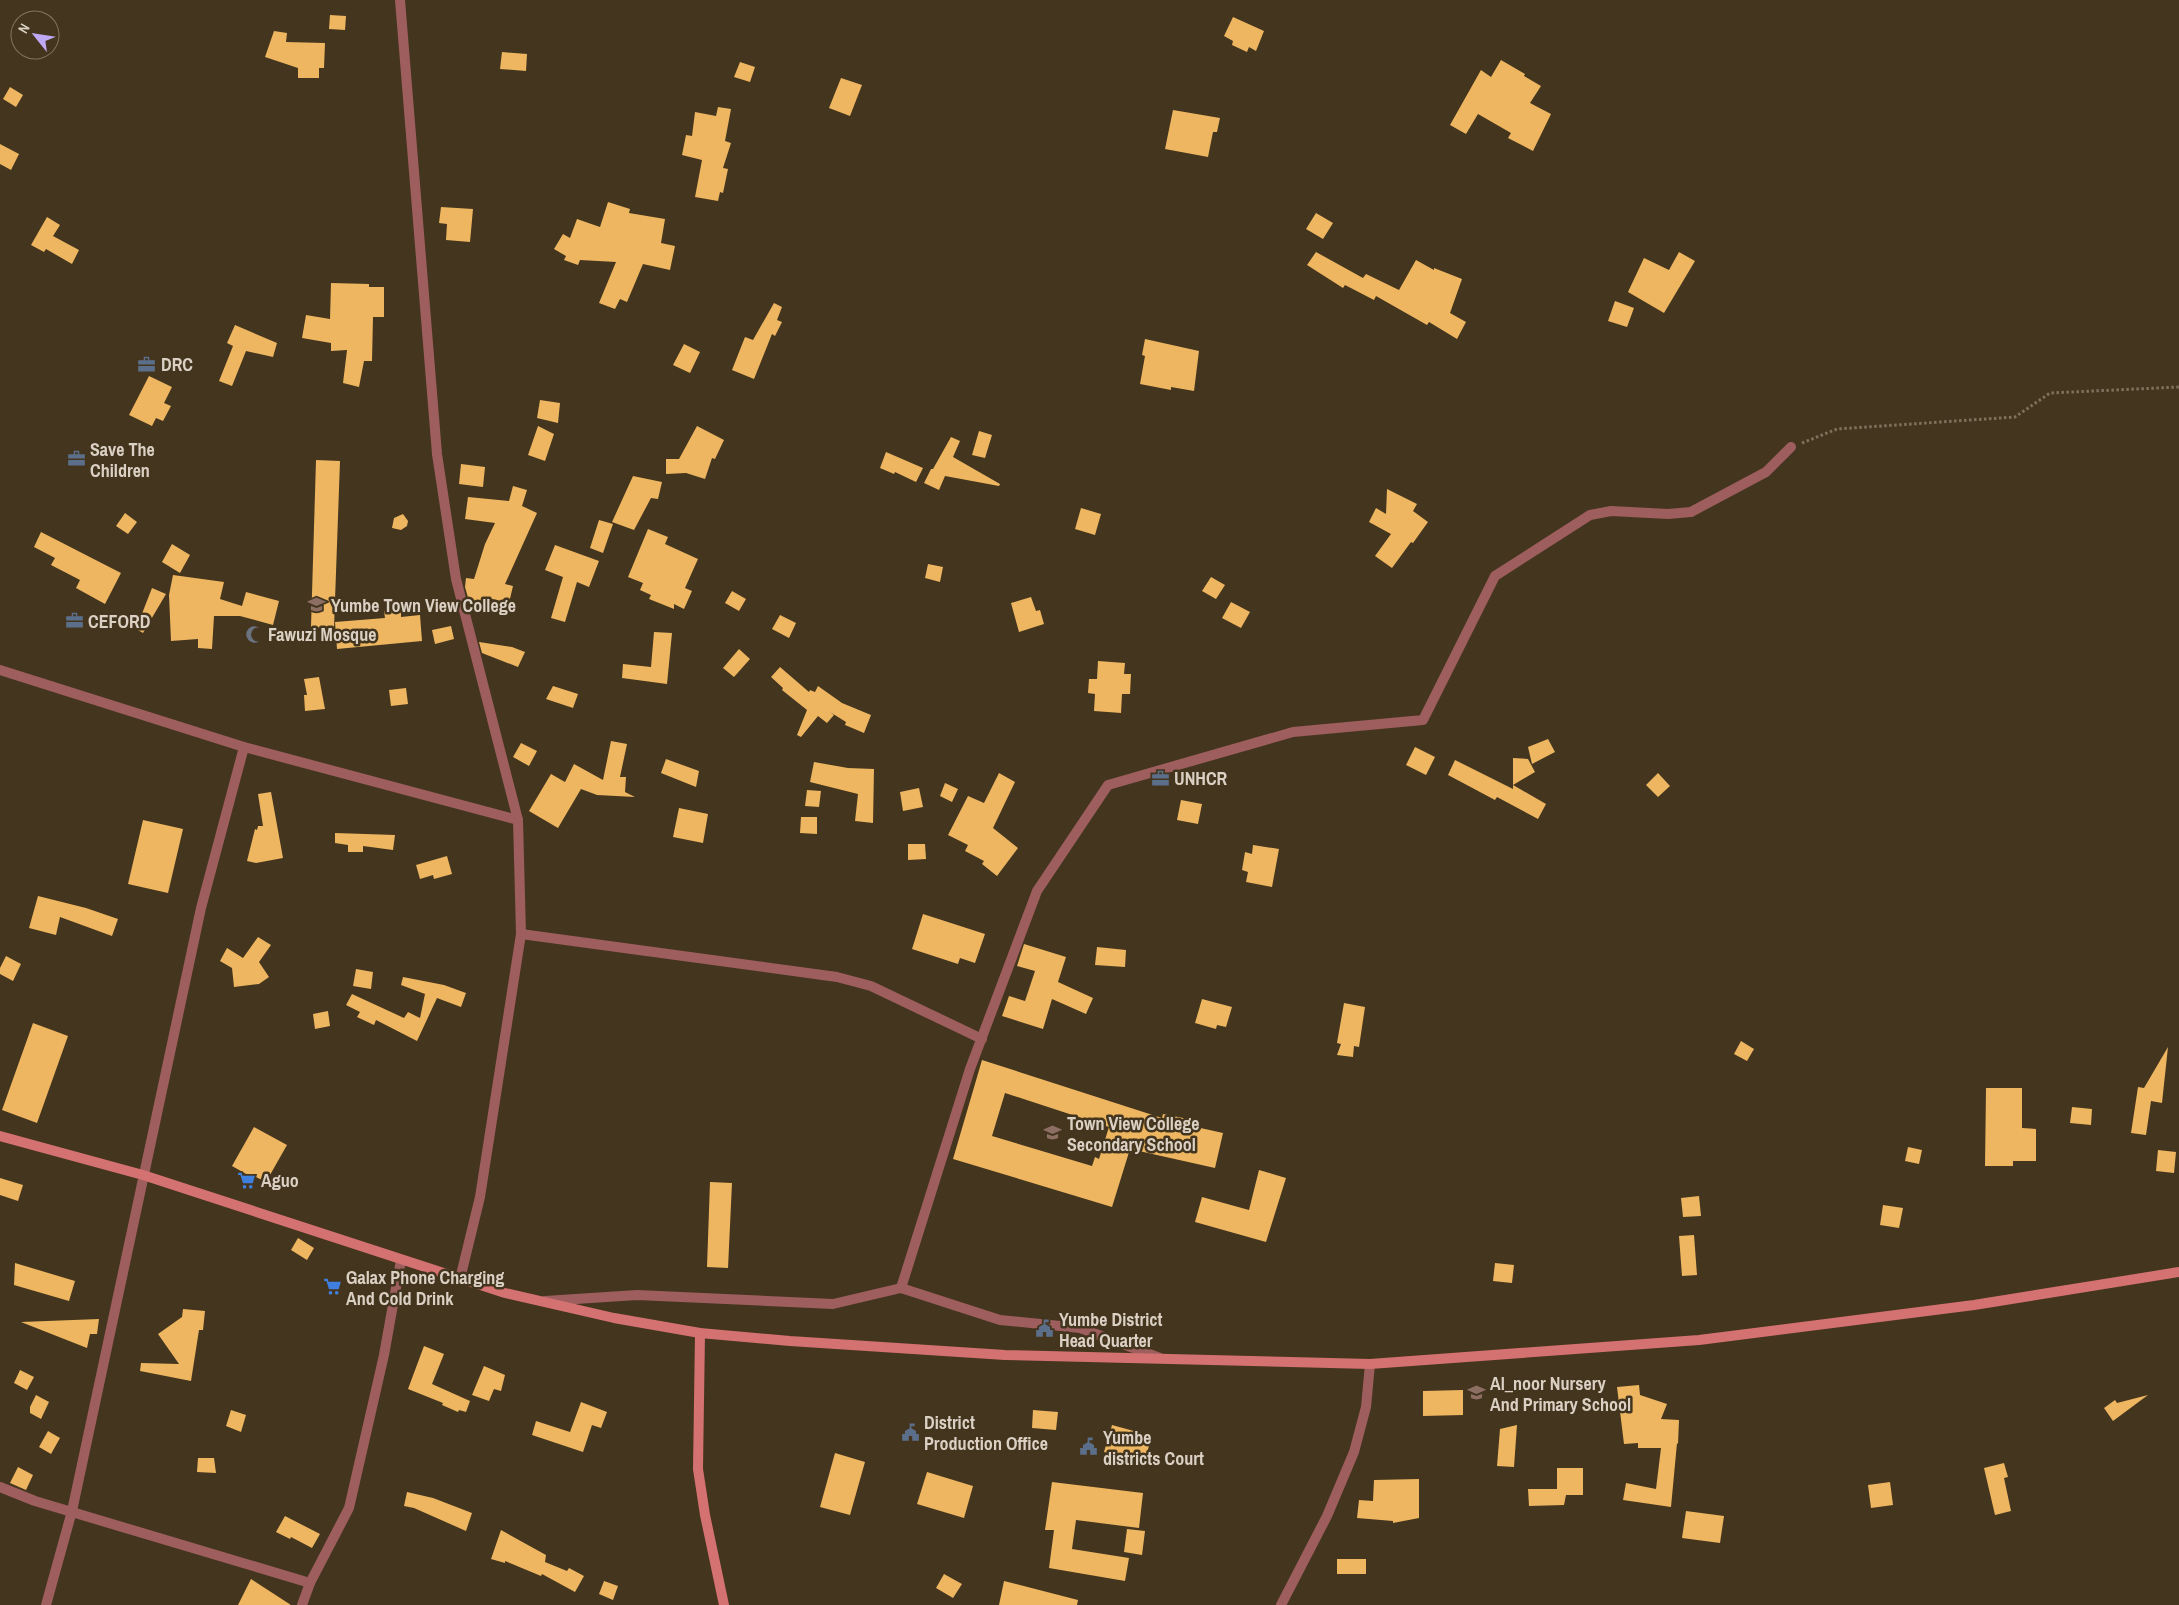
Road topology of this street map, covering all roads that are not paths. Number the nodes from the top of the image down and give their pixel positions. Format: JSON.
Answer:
{"nodes":[{"id":1,"x":400,"y":0,"type":"edge"},
{"id":2,"x":1791,"y":447,"type":"road end"},
{"id":3,"x":0,"y":670,"type":"edge"},
{"id":4,"x":244,"y":747,"type":"junction"},
{"id":5,"x":518,"y":820,"type":"junction"},
{"id":6,"x":521,"y":934,"type":"junction"},
{"id":7,"x":982,"y":1039,"type":"junction"},
{"id":8,"x":0,"y":1136,"type":"edge"},
{"id":9,"x":143,"y":1175,"type":"junction"},
{"id":10,"x":401,"y":1260,"type":"junction"},
{"id":11,"x":2179,"y":1272,"type":"edge"},
{"id":12,"x":460,"y":1279,"type":"junction"},
{"id":13,"x":901,"y":1288,"type":"junction"},
{"id":14,"x":541,"y":1301,"type":"junction"},
{"id":15,"x":700,"y":1333,"type":"junction"},
{"id":16,"x":1160,"y":1358,"type":"junction"},
{"id":17,"x":1370,"y":1364,"type":"junction"},
{"id":18,"x":0,"y":1487,"type":"edge"},
{"id":19,"x":72,"y":1511,"type":"junction"},
{"id":20,"x":310,"y":1583,"type":"junction"},
{"id":21,"x":46,"y":1605,"type":"edge"},
{"id":22,"x":302,"y":1605,"type":"edge"},
{"id":23,"x":724,"y":1605,"type":"edge"},
{"id":24,"x":1282,"y":1605,"type":"edge"}],
"edges":[{"from":1,"to":5,"type":"street"},
{"from":2,"to":7,"type":"street"},
{"from":3,"to":4,"type":"street"},
{"from":4,"to":5,"type":"street"},
{"from":4,"to":9,"type":"street"},
{"from":5,"to":6,"type":"street"},
{"from":6,"to":7,"type":"street"},
{"from":6,"to":12,"type":"street"},
{"from":7,"to":13,"type":"street"},
{"from":8,"to":9,"type":"main road"},
{"from":9,"to":10,"type":"main road"},
{"from":9,"to":19,"type":"street"},
{"from":10,"to":12,"type":"main road"},
{"from":10,"to":20,"type":"street"},
{"from":11,"to":17,"type":"main road"},
{"from":12,"to":14,"type":"main road"},
{"from":13,"to":14,"type":"street"},
{"from":13,"to":16,"type":"street"},
{"from":14,"to":15,"type":"main road"},
{"from":15,"to":16,"type":"main road"},
{"from":15,"to":23,"type":"main road"},
{"from":16,"to":17,"type":"main road"},
{"from":17,"to":24,"type":"street"},
{"from":18,"to":19,"type":"street"},
{"from":19,"to":20,"type":"street"},
{"from":19,"to":21,"type":"street"},
{"from":20,"to":22,"type":"street"}]}
